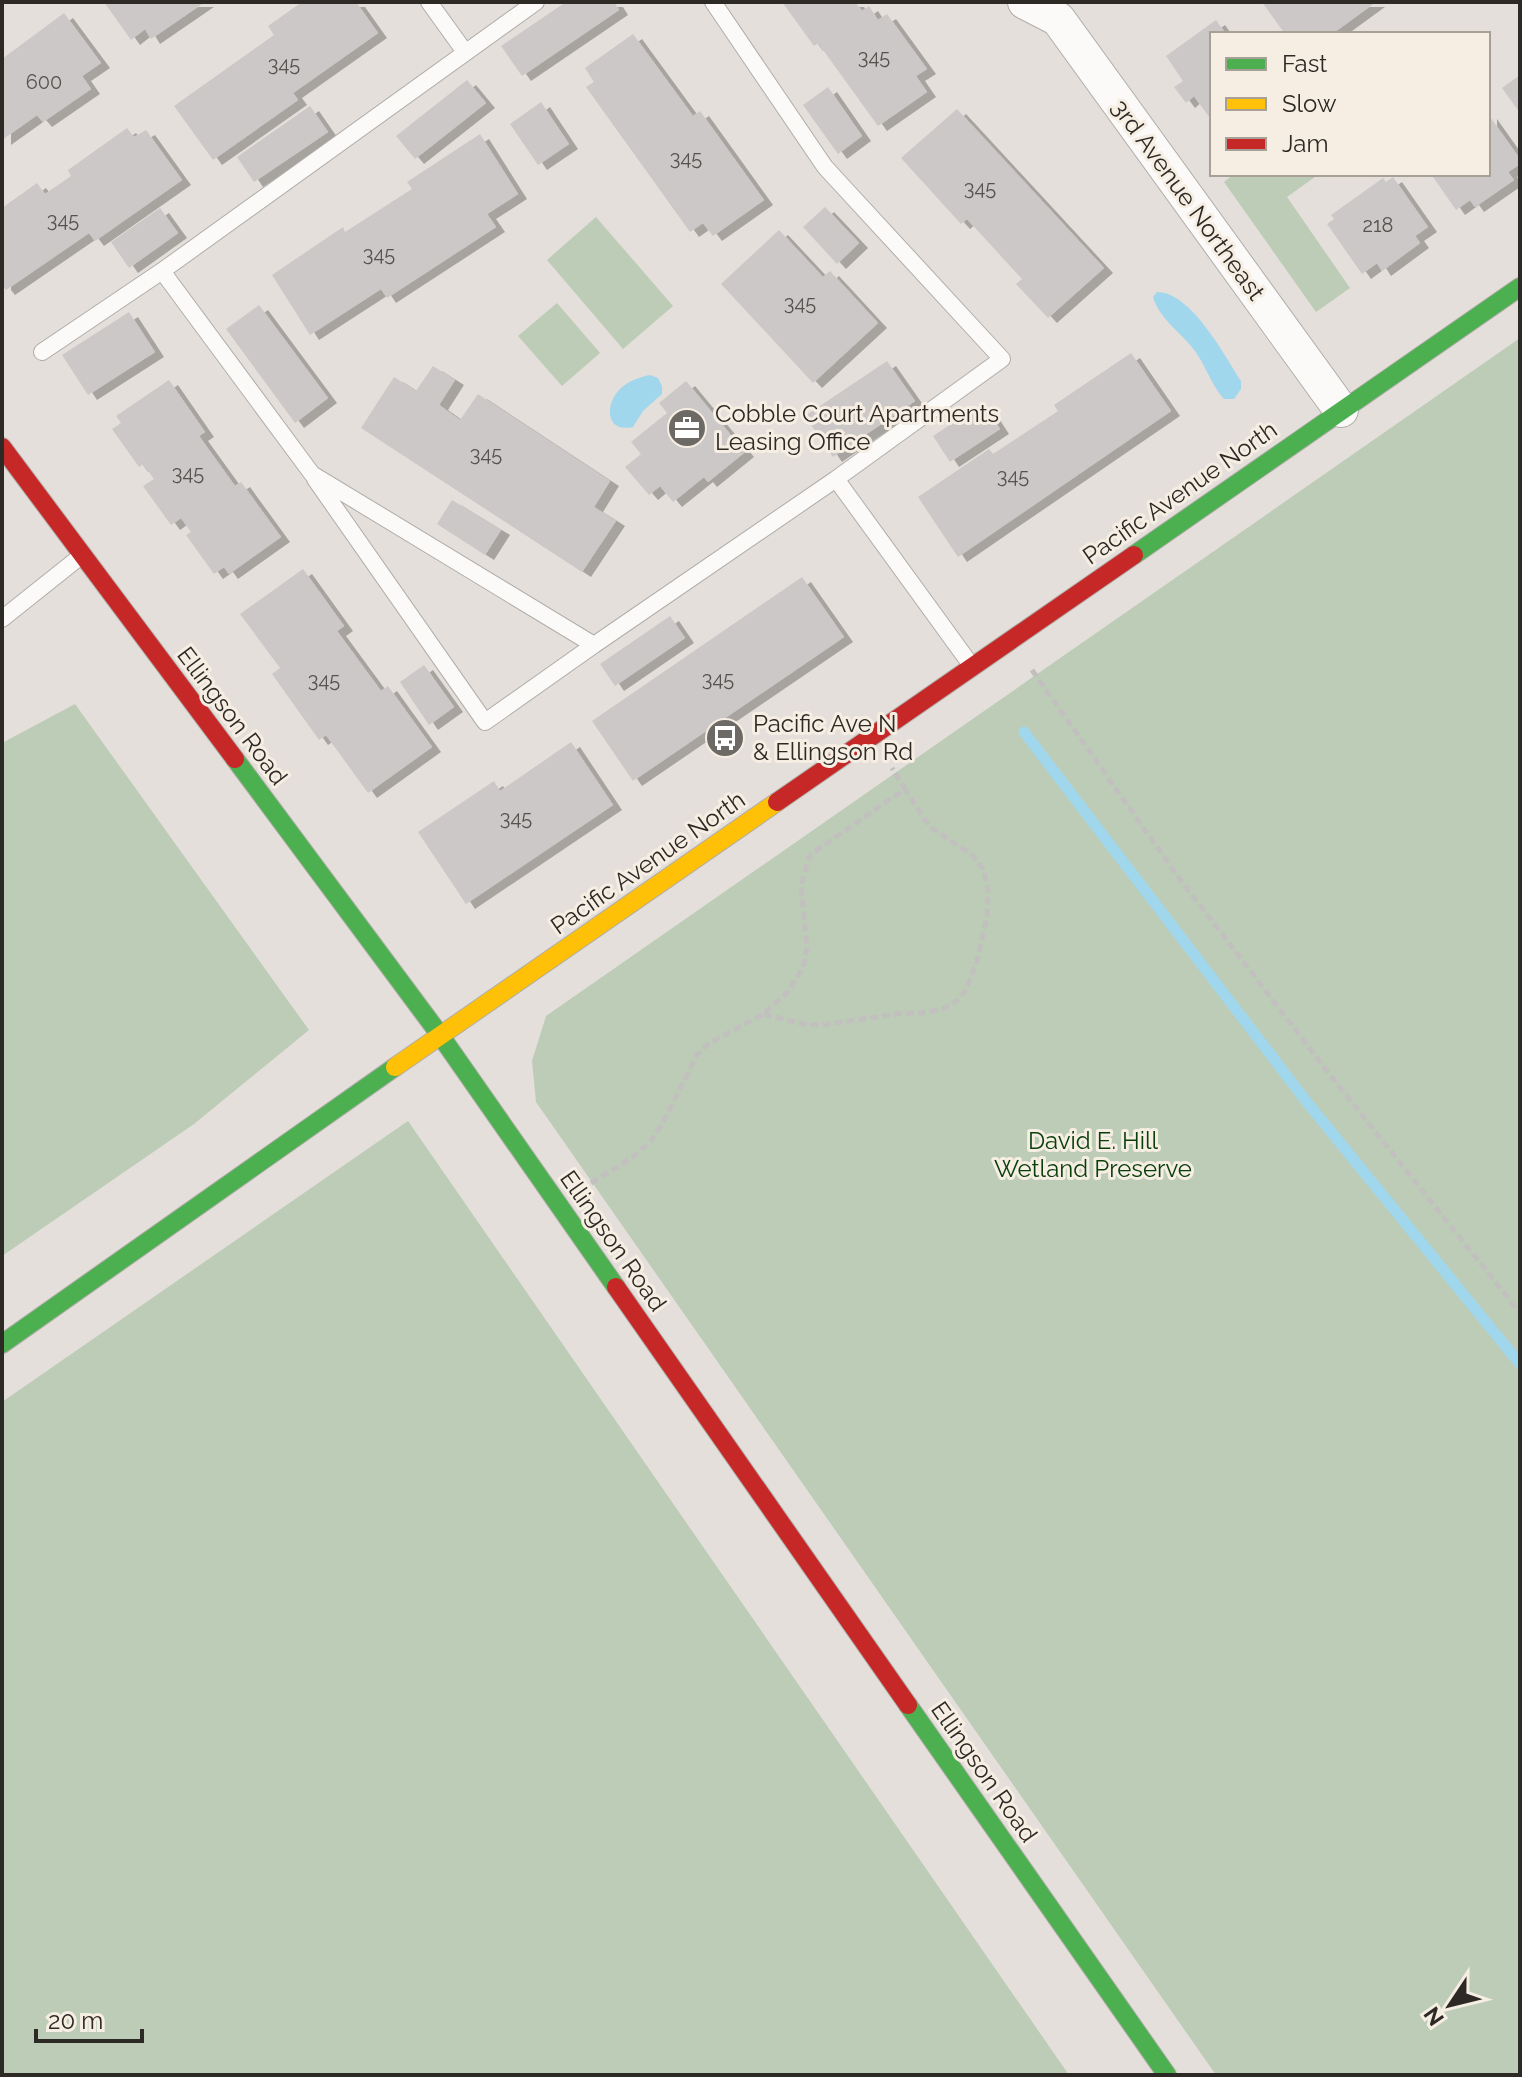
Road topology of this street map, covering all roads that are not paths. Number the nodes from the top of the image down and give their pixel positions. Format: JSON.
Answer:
{"nodes":[{"id":1,"x":429,"y":2,"type":"edge"},
{"id":2,"x":536,"y":2,"type":"edge"},
{"id":3,"x":713,"y":2,"type":"edge"},
{"id":4,"x":1025,"y":2,"type":"edge"},
{"id":5,"x":1070,"y":11,"type":"edge"},
{"id":6,"x":465,"y":52,"type":"junction"},
{"id":7,"x":162,"y":271,"type":"junction"},
{"id":8,"x":1520,"y":287,"type":"edge"},
{"id":9,"x":42,"y":352,"type":"dead end"},
{"id":10,"x":1341,"y":410,"type":"junction"},
{"id":11,"x":2,"y":447,"type":"edge"},
{"id":12,"x":312,"y":474,"type":"junction"},
{"id":13,"x":836,"y":479,"type":"junction"},
{"id":14,"x":83,"y":555,"type":"junction"},
{"id":15,"x":2,"y":619,"type":"edge"},
{"id":16,"x":594,"y":645,"type":"junction"},
{"id":17,"x":972,"y":667,"type":"junction"},
{"id":18,"x":440,"y":1035,"type":"junction"},
{"id":19,"x":2,"y":1344,"type":"edge"},
{"id":20,"x":1167,"y":2075,"type":"edge"}],
"edges":[{"from":1,"to":6,"type":"lane"},
{"from":2,"to":6,"type":"lane"},
{"from":3,"to":13,"type":"lane"},
{"from":4,"to":5,"type":"street","name":"3rd Avenue Northeast"},
{"from":5,"to":10,"type":"street","name":"3rd Avenue Northeast"},
{"from":6,"to":7,"type":"lane"},
{"from":7,"to":9,"type":"lane"},
{"from":7,"to":12,"type":"lane"},
{"from":8,"to":10,"type":"main road","name":"Pacific Avenue North"},
{"from":10,"to":17,"type":"main road","name":"Pacific Avenue North"},
{"from":11,"to":14,"type":"main road","name":"Ellingson Road"},
{"from":12,"to":16,"type":"lane"},
{"from":12,"to":16,"type":"lane"},
{"from":13,"to":16,"type":"lane"},
{"from":13,"to":17,"type":"lane"},
{"from":14,"to":15,"type":"lane"},
{"from":14,"to":18,"type":"main road","name":"Ellingson Road"},
{"from":17,"to":18,"type":"main road","name":"Pacific Avenue North"},
{"from":18,"to":19,"type":"main road","name":"Pacific Avenue North"},
{"from":18,"to":20,"type":"main road","name":"Ellingson Road"}]}
